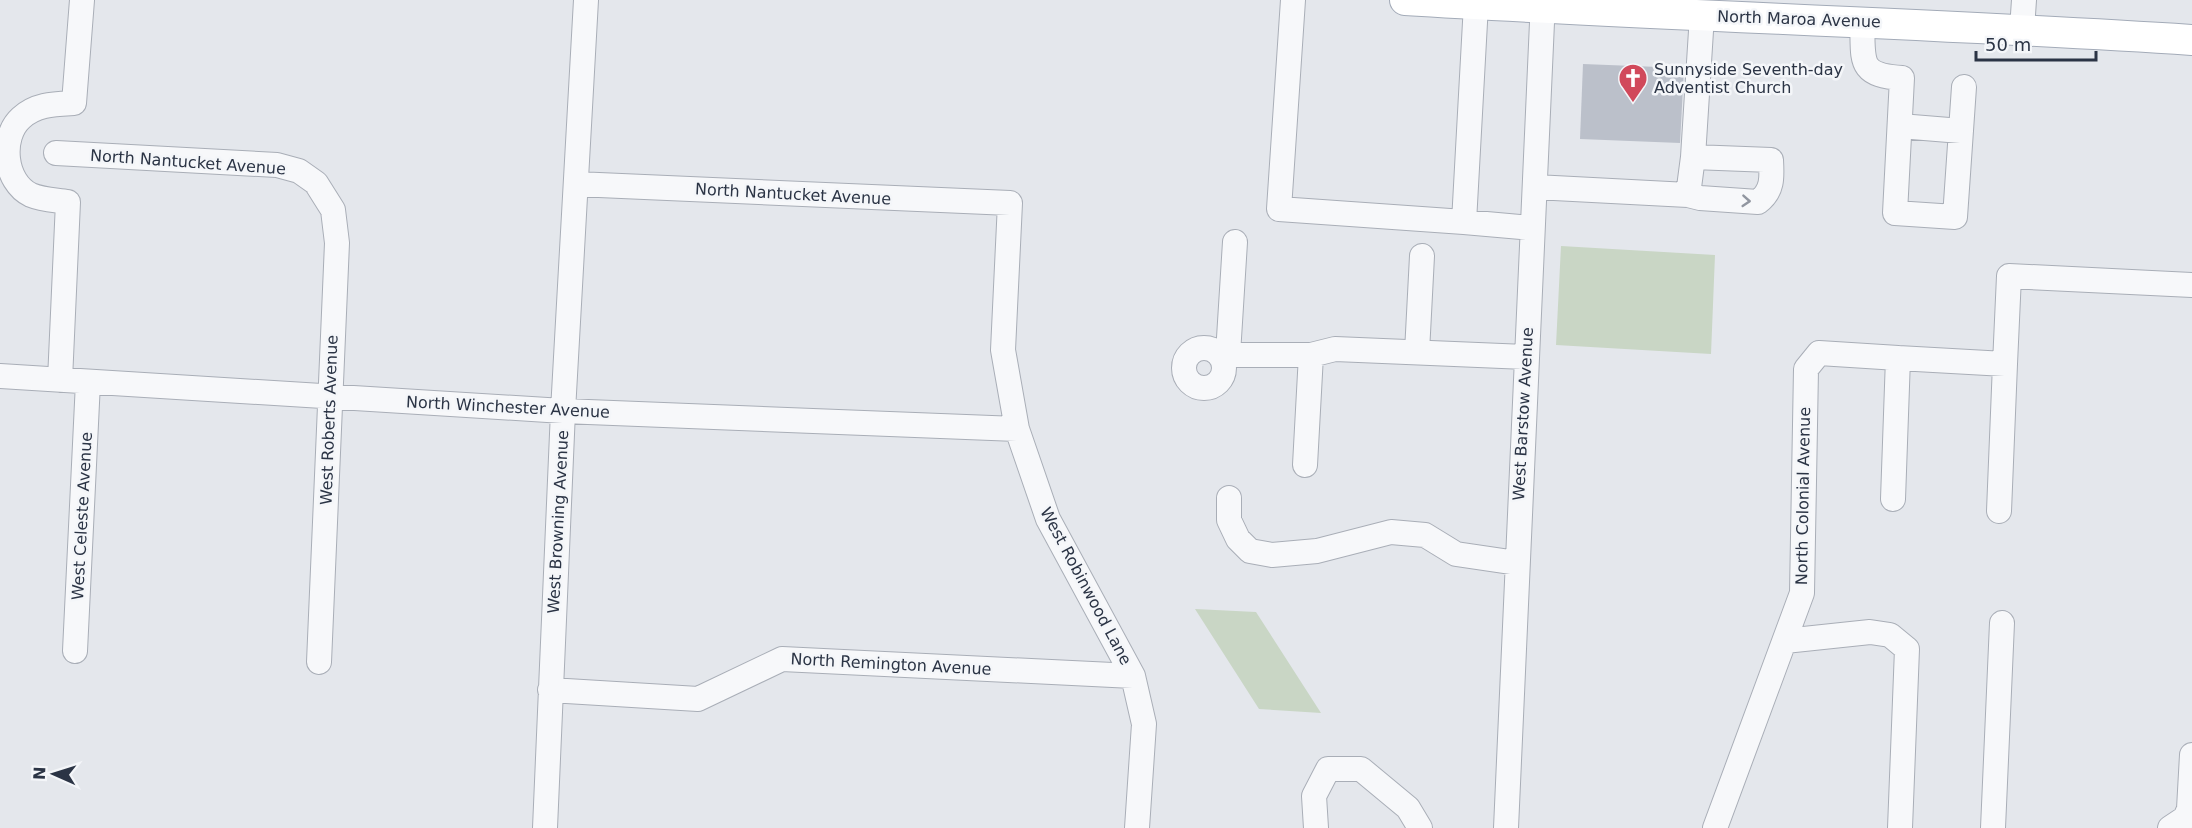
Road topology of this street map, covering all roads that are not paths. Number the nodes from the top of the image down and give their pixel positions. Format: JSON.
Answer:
{"nodes":[{"id":1,"x":82,"y":0,"type":"edge"},
{"id":2,"x":586,"y":0,"type":"edge"},
{"id":3,"x":1293,"y":0,"type":"edge"},
{"id":4,"x":1405,"y":0,"type":"edge"},
{"id":5,"x":1476,"y":4,"type":"junction"},
{"id":6,"x":1543,"y":4,"type":"edge"},
{"id":7,"x":2023,"y":14,"type":"edge"},
{"id":8,"x":1702,"y":15,"type":"junction"},
{"id":9,"x":1862,"y":21,"type":"junction"},
{"id":10,"x":2192,"y":40,"type":"edge"},
{"id":11,"x":1964,"y":87,"type":"dead end"},
{"id":12,"x":1900,"y":126,"type":"junction"},
{"id":13,"x":1961,"y":131,"type":"junction"},
{"id":14,"x":56,"y":153,"type":"dead end"},
{"id":15,"x":1693,"y":157,"type":"junction"},
{"id":16,"x":316,"y":183,"type":"joint"},
{"id":17,"x":576,"y":184,"type":"junction"},
{"id":18,"x":1535,"y":187,"type":"junction"},
{"id":19,"x":1688,"y":195,"type":"junction"},
{"id":20,"x":1010,"y":203,"type":"joint"},
{"id":21,"x":1464,"y":222,"type":"junction"},
{"id":22,"x":1532,"y":228,"type":"junction"},
{"id":23,"x":1235,"y":242,"type":"dead end"},
{"id":24,"x":1422,"y":256,"type":"dead end"},
{"id":25,"x":2192,"y":285,"type":"edge"},
{"id":26,"x":1417,"y":352,"type":"junction"},
{"id":27,"x":1311,"y":355,"type":"junction"},
{"id":28,"x":1526,"y":357,"type":"junction"},
{"id":29,"x":1898,"y":358,"type":"junction"},
{"id":30,"x":2005,"y":364,"type":"junction"},
{"id":31,"x":0,"y":376,"type":"edge"},
{"id":32,"x":60,"y":380,"type":"junction"},
{"id":33,"x":88,"y":382,"type":"junction"},
{"id":34,"x":330,"y":396,"type":"junction"},
{"id":35,"x":563,"y":411,"type":"junction"},
{"id":36,"x":1017,"y":429,"type":"junction"},
{"id":37,"x":1305,"y":465,"type":"dead end"},
{"id":38,"x":1229,"y":498,"type":"dead end"},
{"id":39,"x":1893,"y":499,"type":"dead end"},
{"id":40,"x":1999,"y":511,"type":"dead end"},
{"id":41,"x":1517,"y":563,"type":"junction"},
{"id":42,"x":2002,"y":623,"type":"dead end"},
{"id":43,"x":1785,"y":641,"type":"junction"},
{"id":44,"x":75,"y":651,"type":"dead end"},
{"id":45,"x":319,"y":662,"type":"dead end"},
{"id":46,"x":1133,"y":676,"type":"junction"},
{"id":47,"x":550,"y":690,"type":"junction"},
{"id":48,"x":2192,"y":755,"type":"edge"},
{"id":49,"x":545,"y":828,"type":"edge"},
{"id":50,"x":1137,"y":828,"type":"edge"},
{"id":51,"x":1316,"y":828,"type":"edge"},
{"id":52,"x":1420,"y":828,"type":"edge"},
{"id":53,"x":1506,"y":828,"type":"edge"},
{"id":54,"x":1715,"y":828,"type":"edge"},
{"id":55,"x":1900,"y":828,"type":"edge"},
{"id":56,"x":1993,"y":828,"type":"edge"},
{"id":57,"x":2170,"y":828,"type":"edge"}],
"edges":[{"from":1,"to":32,"type":"street"},
{"from":2,"to":17,"type":"street","name":"West Browning Avenue"},
{"from":3,"to":21,"type":"street"},
{"from":4,"to":5,"type":"main road","name":"North Maroa Avenue"},
{"from":5,"to":6,"type":"main road","name":"North Maroa Avenue"},
{"from":5,"to":21,"type":"street"},
{"from":6,"to":8,"type":"main road","name":"North Maroa Avenue"},
{"from":6,"to":18,"type":"street","name":"West Barstow Avenue"},
{"from":7,"to":9,"type":"main road","name":"North Maroa Avenue"},
{"from":7,"to":10,"type":"main road","name":"North Maroa Avenue"},
{"from":8,"to":9,"type":"main road","name":"North Maroa Avenue"},
{"from":8,"to":15,"type":"street"},
{"from":9,"to":12,"type":"street"},
{"from":11,"to":13,"type":"street"},
{"from":12,"to":13,"type":"street"},
{"from":12,"to":13,"type":"street"},
{"from":14,"to":16,"type":"street","name":"North Nantucket Avenue"},
{"from":15,"to":19,"type":"street"},
{"from":19,"to":15,"type":"street","one_way":true},
{"from":16,"to":34,"type":"street","name":"West Roberts Avenue"},
{"from":17,"to":20,"type":"street","name":"North Nantucket Avenue"},
{"from":17,"to":35,"type":"street","name":"West Browning Avenue"},
{"from":18,"to":19,"type":"street"},
{"from":18,"to":22,"type":"street","name":"West Barstow Avenue"},
{"from":20,"to":36,"type":"street","name":"West Robinwood Lane"},
{"from":21,"to":22,"type":"street"},
{"from":22,"to":28,"type":"street","name":"West Barstow Avenue"},
{"from":23,"to":27,"type":"street"},
{"from":24,"to":26,"type":"street"},
{"from":25,"to":30,"type":"street"},
{"from":26,"to":27,"type":"street"},
{"from":26,"to":28,"type":"street"},
{"from":27,"to":37,"type":"street"},
{"from":28,"to":41,"type":"street","name":"West Barstow Avenue"},
{"from":29,"to":30,"type":"street"},
{"from":29,"to":39,"type":"street"},
{"from":29,"to":43,"type":"street","name":"North Colonial Avenue"},
{"from":30,"to":40,"type":"street"},
{"from":31,"to":32,"type":"street","name":"North Winchester Avenue"},
{"from":32,"to":33,"type":"street","name":"North Winchester Avenue"},
{"from":33,"to":34,"type":"street","name":"North Winchester Avenue"},
{"from":33,"to":44,"type":"street","name":"West Celeste Avenue"},
{"from":34,"to":35,"type":"street","name":"North Winchester Avenue"},
{"from":34,"to":45,"type":"street","name":"West Roberts Avenue"},
{"from":35,"to":36,"type":"street","name":"North Winchester Avenue"},
{"from":35,"to":47,"type":"street","name":"West Browning Avenue"},
{"from":36,"to":46,"type":"street","name":"West Robinwood Lane"},
{"from":38,"to":41,"type":"street"},
{"from":41,"to":53,"type":"street","name":"West Barstow Avenue"},
{"from":42,"to":56,"type":"street"},
{"from":43,"to":54,"type":"street","name":"North Colonial Avenue"},
{"from":43,"to":55,"type":"street"},
{"from":46,"to":47,"type":"street","name":"North Remington Avenue"},
{"from":46,"to":50,"type":"street","name":"West Robinwood Lane"},
{"from":47,"to":49,"type":"street","name":"West Browning Avenue"},
{"from":48,"to":57,"type":"street"},
{"from":51,"to":52,"type":"street"}]}
